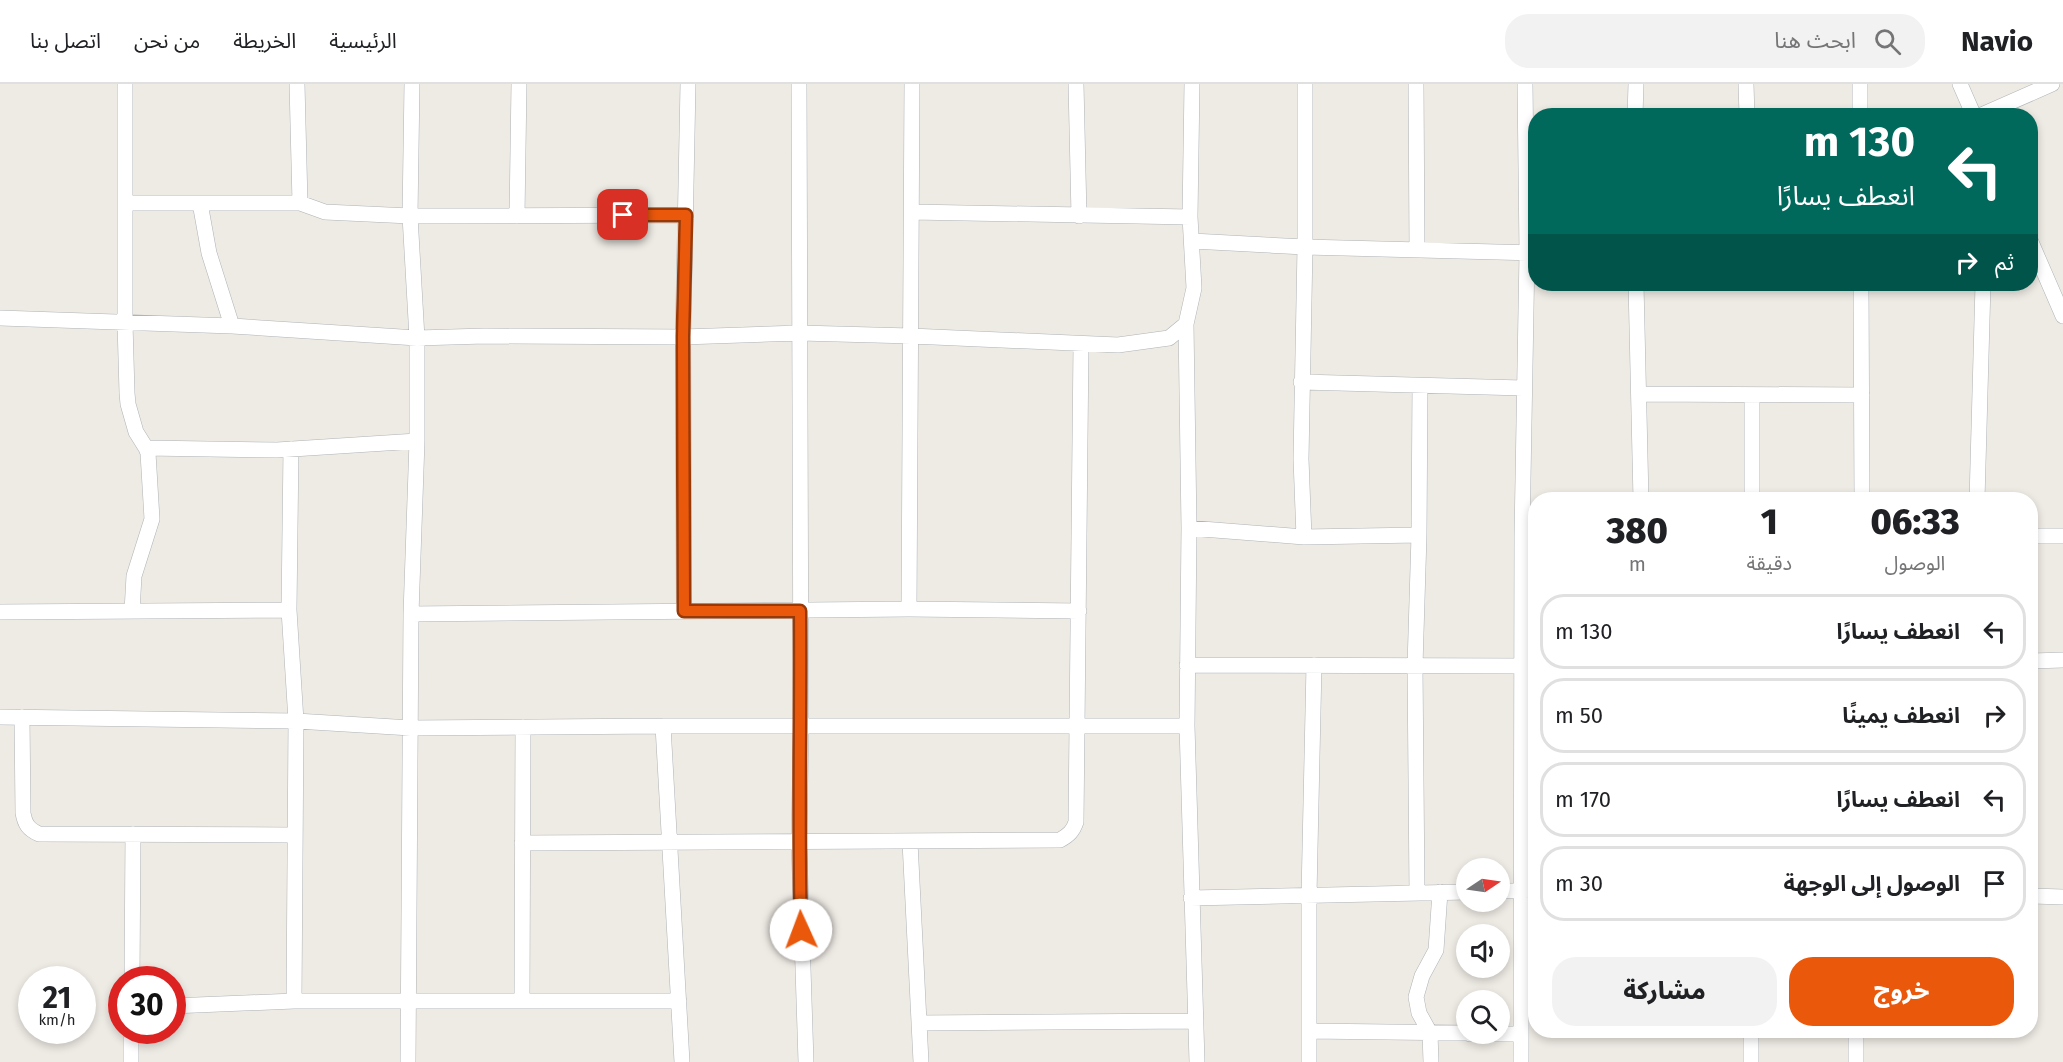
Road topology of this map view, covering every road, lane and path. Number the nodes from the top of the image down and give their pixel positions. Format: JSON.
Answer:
{"nodes":[{"id":1,"x":125,"y":84,"type":"edge"},
{"id":2,"x":297,"y":84,"type":"edge"},
{"id":3,"x":412,"y":84,"type":"edge"},
{"id":4,"x":519,"y":84,"type":"edge"},
{"id":5,"x":688,"y":84,"type":"edge"},
{"id":6,"x":799,"y":84,"type":"edge"},
{"id":7,"x":912,"y":84,"type":"edge"},
{"id":8,"x":1076,"y":84,"type":"edge"},
{"id":9,"x":1192,"y":84,"type":"edge"},
{"id":10,"x":1305,"y":84,"type":"edge"},
{"id":11,"x":1416,"y":84,"type":"edge"},
{"id":12,"x":1525,"y":84,"type":"edge"},
{"id":13,"x":1636,"y":84,"type":"edge"},
{"id":14,"x":1746,"y":84,"type":"edge"},
{"id":15,"x":1860,"y":84,"type":"edge"},
{"id":16,"x":1960,"y":84,"type":"edge"},
{"id":17,"x":2052,"y":84,"type":"edge"},
{"id":18,"x":1635,"y":108,"type":"edge"},
{"id":19,"x":1747,"y":108,"type":"edge"},
{"id":20,"x":1860,"y":108,"type":"edge"},
{"id":21,"x":1970,"y":108,"type":"edge"},
{"id":22,"x":1997,"y":108,"type":"edge"},
{"id":23,"x":1528,"y":168,"type":"edge"},
{"id":24,"x":126,"y":203,"type":"junction"},
{"id":25,"x":200,"y":203,"type":"junction"},
{"id":26,"x":300,"y":203,"type":"junction"},
{"id":27,"x":912,"y":212,"type":"junction"},
{"id":28,"x":686,"y":215,"type":"junction"},
{"id":29,"x":410,"y":216,"type":"junction"},
{"id":30,"x":517,"y":216,"type":"junction"},
{"id":31,"x":1079,"y":216,"type":"junction"},
{"id":32,"x":1190,"y":218,"type":"junction"},
{"id":33,"x":1192,"y":242,"type":"junction"},
{"id":34,"x":1305,"y":247,"type":"junction"},
{"id":35,"x":1417,"y":249,"type":"junction"},
{"id":36,"x":1528,"y":253,"type":"edge"},
{"id":37,"x":2038,"y":263,"type":"edge"},
{"id":38,"x":2056,"y":281,"type":"edge"},
{"id":39,"x":1529,"y":291,"type":"edge"},
{"id":40,"x":1636,"y":291,"type":"edge"},
{"id":41,"x":1861,"y":291,"type":"edge"},
{"id":42,"x":1983,"y":291,"type":"edge"},
{"id":43,"x":2063,"y":316,"type":"edge"},
{"id":44,"x":0,"y":318,"type":"edge"},
{"id":45,"x":124,"y":322,"type":"junction"},
{"id":46,"x":1186,"y":324,"type":"junction"},
{"id":47,"x":232,"y":326,"type":"junction"},
{"id":48,"x":800,"y":333,"type":"junction"},
{"id":49,"x":911,"y":336,"type":"junction"},
{"id":50,"x":683,"y":337,"type":"junction"},
{"id":51,"x":417,"y":338,"type":"junction"},
{"id":52,"x":1081,"y":345,"type":"junction"},
{"id":53,"x":1301,"y":382,"type":"junction"},
{"id":54,"x":1420,"y":386,"type":"junction"},
{"id":55,"x":1523,"y":388,"type":"junction"},
{"id":56,"x":1639,"y":394,"type":"junction"},
{"id":57,"x":1752,"y":394,"type":"junction"},
{"id":58,"x":1862,"y":395,"type":"junction"},
{"id":59,"x":417,"y":441,"type":"junction"},
{"id":60,"x":146,"y":448,"type":"junction"},
{"id":61,"x":291,"y":449,"type":"junction"},
{"id":62,"x":1641,"y":492,"type":"edge"},
{"id":63,"x":1752,"y":492,"type":"edge"},
{"id":64,"x":1862,"y":492,"type":"edge"},
{"id":65,"x":1977,"y":492,"type":"edge"},
{"id":66,"x":1528,"y":511,"type":"edge"},
{"id":67,"x":1189,"y":528,"type":"junction"},
{"id":68,"x":1419,"y":535,"type":"junction"},
{"id":69,"x":2038,"y":536,"type":"edge"},
{"id":70,"x":2063,"y":536,"type":"edge"},
{"id":71,"x":1304,"y":537,"type":"junction"},
{"id":72,"x":909,"y":609,"type":"junction"},
{"id":73,"x":289,"y":610,"type":"junction"},
{"id":74,"x":132,"y":611,"type":"junction"},
{"id":75,"x":684,"y":611,"type":"junction"},
{"id":76,"x":800,"y":611,"type":"junction"},
{"id":77,"x":1079,"y":611,"type":"junction"},
{"id":78,"x":0,"y":612,"type":"edge"},
{"id":79,"x":411,"y":614,"type":"junction"},
{"id":80,"x":2063,"y":660,"type":"edge"},
{"id":81,"x":2038,"y":661,"type":"edge"},
{"id":82,"x":1187,"y":665,"type":"junction"},
{"id":83,"x":1314,"y":665,"type":"junction"},
{"id":84,"x":1415,"y":666,"type":"junction"},
{"id":85,"x":1528,"y":666,"type":"edge"},
{"id":86,"x":0,"y":717,"type":"edge"},
{"id":87,"x":22,"y":717,"type":"junction"},
{"id":88,"x":296,"y":721,"type":"junction"},
{"id":89,"x":663,"y":726,"type":"junction"},
{"id":90,"x":1078,"y":726,"type":"junction"},
{"id":91,"x":1187,"y":726,"type":"junction"},
{"id":92,"x":523,"y":727,"type":"junction"},
{"id":93,"x":411,"y":728,"type":"junction"},
{"id":94,"x":801,"y":728,"type":"junction"},
{"id":95,"x":133,"y":834,"type":"junction"},
{"id":96,"x":294,"y":835,"type":"junction"},
{"id":97,"x":670,"y":841,"type":"junction"},
{"id":98,"x":910,"y":842,"type":"junction"},
{"id":99,"x":522,"y":843,"type":"junction"},
{"id":100,"x":799,"y":843,"type":"junction"},
{"id":101,"x":1528,"y":890,"type":"edge"},
{"id":102,"x":1510,"y":891,"type":"edge"},
{"id":103,"x":1440,"y":892,"type":"junction"},
{"id":104,"x":1456,"y":892,"type":"edge"},
{"id":105,"x":1417,"y":893,"type":"junction"},
{"id":106,"x":1309,"y":896,"type":"junction"},
{"id":107,"x":2038,"y":896,"type":"edge"},
{"id":108,"x":2063,"y":897,"type":"edge"},
{"id":109,"x":1191,"y":898,"type":"junction"},
{"id":110,"x":132,"y":966,"type":"edge"},
{"id":111,"x":522,"y":1000,"type":"junction"},
{"id":112,"x":294,"y":1001,"type":"junction"},
{"id":113,"x":408,"y":1001,"type":"junction"},
{"id":114,"x":679,"y":1001,"type":"junction"},
{"id":115,"x":186,"y":1005,"type":"edge"},
{"id":116,"x":1196,"y":1021,"type":"junction"},
{"id":117,"x":920,"y":1023,"type":"junction"},
{"id":118,"x":1309,"y":1031,"type":"junction"},
{"id":119,"x":1430,"y":1033,"type":"junction"},
{"id":120,"x":1456,"y":1034,"type":"edge"},
{"id":121,"x":1510,"y":1034,"type":"edge"},
{"id":122,"x":1521,"y":1034,"type":"junction"},
{"id":123,"x":1751,"y":1038,"type":"edge"},
{"id":124,"x":1856,"y":1038,"type":"edge"},
{"id":125,"x":131,"y":1044,"type":"edge"},
{"id":126,"x":131,"y":1062,"type":"edge"},
{"id":127,"x":408,"y":1062,"type":"edge"},
{"id":128,"x":682,"y":1062,"type":"edge"},
{"id":129,"x":806,"y":1062,"type":"edge"},
{"id":130,"x":921,"y":1062,"type":"edge"},
{"id":131,"x":1197,"y":1062,"type":"edge"},
{"id":132,"x":1309,"y":1062,"type":"edge"},
{"id":133,"x":1431,"y":1062,"type":"edge"},
{"id":134,"x":1521,"y":1062,"type":"edge"},
{"id":135,"x":1751,"y":1062,"type":"edge"},
{"id":136,"x":1856,"y":1062,"type":"edge"}],
"edges":[{"from":1,"to":24,"type":"street"},
{"from":2,"to":26,"type":"street"},
{"from":3,"to":29,"type":"street"},
{"from":4,"to":30,"type":"street"},
{"from":5,"to":28,"type":"street"},
{"from":6,"to":48,"type":"street"},
{"from":7,"to":27,"type":"street"},
{"from":8,"to":31,"type":"street"},
{"from":9,"to":32,"type":"street"},
{"from":10,"to":34,"type":"street"},
{"from":11,"to":35,"type":"street"},
{"from":12,"to":23,"type":"street"},
{"from":13,"to":18,"type":"street"},
{"from":14,"to":19,"type":"street"},
{"from":15,"to":20,"type":"street"},
{"from":16,"to":21,"type":"street"},
{"from":17,"to":22,"type":"street"},
{"from":24,"to":25,"type":"street"},
{"from":24,"to":45,"type":"street"},
{"from":25,"to":26,"type":"street"},
{"from":25,"to":47,"type":"street"},
{"from":26,"to":29,"type":"street"},
{"from":27,"to":31,"type":"street"},
{"from":27,"to":49,"type":"street"},
{"from":28,"to":30,"type":"street"},
{"from":28,"to":50,"type":"street"},
{"from":29,"to":30,"type":"street"},
{"from":29,"to":51,"type":"street"},
{"from":31,"to":32,"type":"street"},
{"from":32,"to":33,"type":"street"},
{"from":33,"to":34,"type":"street"},
{"from":33,"to":46,"type":"street"},
{"from":34,"to":35,"type":"street"},
{"from":34,"to":53,"type":"street"},
{"from":35,"to":36,"type":"street"},
{"from":37,"to":38,"type":"street"},
{"from":38,"to":43,"type":"street"},
{"from":39,"to":55,"type":"street"},
{"from":40,"to":56,"type":"street"},
{"from":41,"to":58,"type":"street"},
{"from":42,"to":65,"type":"street"},
{"from":44,"to":45,"type":"street"},
{"from":45,"to":47,"type":"street"},
{"from":45,"to":60,"type":"street"},
{"from":46,"to":52,"type":"street"},
{"from":46,"to":67,"type":"street"},
{"from":47,"to":51,"type":"street"},
{"from":48,"to":49,"type":"street"},
{"from":48,"to":50,"type":"street"},
{"from":48,"to":76,"type":"street"},
{"from":49,"to":52,"type":"street"},
{"from":49,"to":72,"type":"street"},
{"from":50,"to":51,"type":"street"},
{"from":50,"to":75,"type":"street"},
{"from":51,"to":59,"type":"street"},
{"from":52,"to":77,"type":"street"},
{"from":53,"to":54,"type":"street"},
{"from":53,"to":71,"type":"street"},
{"from":54,"to":55,"type":"street"},
{"from":54,"to":68,"type":"street"},
{"from":55,"to":66,"type":"street"},
{"from":56,"to":57,"type":"street"},
{"from":56,"to":62,"type":"street"},
{"from":57,"to":58,"type":"street"},
{"from":57,"to":63,"type":"street"},
{"from":58,"to":64,"type":"street"},
{"from":59,"to":61,"type":"street"},
{"from":59,"to":79,"type":"street"},
{"from":60,"to":61,"type":"street"},
{"from":60,"to":74,"type":"street"},
{"from":61,"to":73,"type":"street"},
{"from":67,"to":71,"type":"street"},
{"from":67,"to":82,"type":"street"},
{"from":68,"to":71,"type":"street"},
{"from":68,"to":84,"type":"street"},
{"from":69,"to":70,"type":"street"},
{"from":72,"to":76,"type":"street"},
{"from":72,"to":77,"type":"street"},
{"from":73,"to":74,"type":"street"},
{"from":73,"to":88,"type":"street"},
{"from":74,"to":78,"type":"street"},
{"from":75,"to":76,"type":"street"},
{"from":75,"to":79,"type":"street"},
{"from":76,"to":94,"type":"street"},
{"from":77,"to":90,"type":"street"},
{"from":79,"to":93,"type":"street"},
{"from":80,"to":81,"type":"street"},
{"from":82,"to":83,"type":"street"},
{"from":82,"to":91,"type":"street"},
{"from":83,"to":84,"type":"street"},
{"from":83,"to":106,"type":"street"},
{"from":84,"to":85,"type":"street"},
{"from":84,"to":105,"type":"street"},
{"from":86,"to":87,"type":"street"},
{"from":87,"to":88,"type":"street"},
{"from":87,"to":95,"type":"street"},
{"from":88,"to":93,"type":"street"},
{"from":88,"to":96,"type":"street"},
{"from":89,"to":92,"type":"street"},
{"from":89,"to":94,"type":"street"},
{"from":89,"to":97,"type":"street"},
{"from":90,"to":91,"type":"street"},
{"from":90,"to":94,"type":"street"},
{"from":90,"to":98,"type":"street"},
{"from":91,"to":109,"type":"street"},
{"from":92,"to":93,"type":"street"},
{"from":92,"to":99,"type":"street"},
{"from":93,"to":113,"type":"street"},
{"from":94,"to":100,"type":"street"},
{"from":95,"to":96,"type":"street"},
{"from":95,"to":110,"type":"street"},
{"from":96,"to":112,"type":"street"},
{"from":97,"to":99,"type":"street"},
{"from":97,"to":100,"type":"street"},
{"from":97,"to":114,"type":"street"},
{"from":98,"to":100,"type":"street"},
{"from":98,"to":117,"type":"street"},
{"from":99,"to":111,"type":"street"},
{"from":100,"to":129,"type":"street"},
{"from":101,"to":102,"type":"street"},
{"from":101,"to":122,"type":"street"},
{"from":103,"to":104,"type":"street"},
{"from":103,"to":105,"type":"street"},
{"from":103,"to":119,"type":"street"},
{"from":105,"to":106,"type":"street"},
{"from":106,"to":109,"type":"street"},
{"from":106,"to":118,"type":"street"},
{"from":107,"to":108,"type":"street"},
{"from":109,"to":116,"type":"street"},
{"from":111,"to":113,"type":"street"},
{"from":111,"to":114,"type":"street"},
{"from":112,"to":113,"type":"street"},
{"from":112,"to":115,"type":"street"},
{"from":113,"to":127,"type":"street"},
{"from":114,"to":128,"type":"street"},
{"from":116,"to":117,"type":"street"},
{"from":116,"to":131,"type":"street"},
{"from":117,"to":130,"type":"street"},
{"from":118,"to":119,"type":"street"},
{"from":118,"to":132,"type":"street"},
{"from":119,"to":120,"type":"street"},
{"from":119,"to":133,"type":"street"},
{"from":121,"to":122,"type":"street"},
{"from":122,"to":134,"type":"street"},
{"from":123,"to":135,"type":"street"},
{"from":124,"to":136,"type":"street"},
{"from":125,"to":126,"type":"street"}]}
